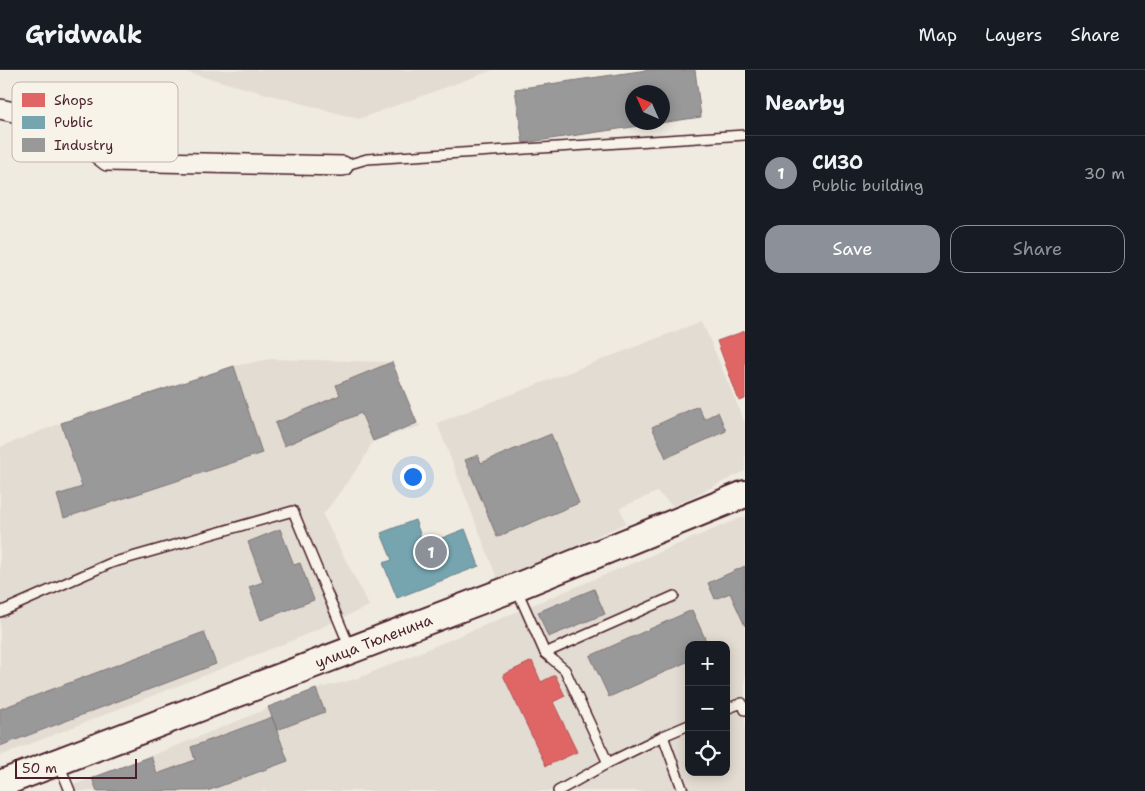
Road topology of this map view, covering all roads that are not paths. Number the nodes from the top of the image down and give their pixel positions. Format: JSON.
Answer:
{"nodes":[{"id":1,"x":745,"y":135,"type":"edge"},
{"id":2,"x":153,"y":162,"type":"edge"},
{"id":3,"x":343,"y":166,"type":"joint"},
{"id":4,"x":745,"y":494,"type":"edge"},
{"id":5,"x":516,"y":587,"type":"junction"},
{"id":6,"x":674,"y":596,"type":"dead end"},
{"id":7,"x":0,"y":612,"type":"edge"},
{"id":8,"x":351,"y":651,"type":"junction"},
{"id":9,"x":545,"y":653,"type":"junction"},
{"id":10,"x":730,"y":708,"type":"edge"},
{"id":11,"x":745,"y":710,"type":"edge"},
{"id":12,"x":685,"y":727,"type":"edge"},
{"id":13,"x":663,"y":736,"type":"junction"},
{"id":14,"x":58,"y":762,"type":"junction"},
{"id":15,"x":608,"y":763,"type":"junction"},
{"id":16,"x":0,"y":784,"type":"edge"},
{"id":17,"x":70,"y":791,"type":"edge"},
{"id":18,"x":558,"y":791,"type":"edge"},
{"id":19,"x":683,"y":791,"type":"edge"}],
"edges":[{"from":1,"to":3,"type":"lane"},
{"from":2,"to":3,"type":"street"},
{"from":4,"to":5,"type":"main road","name":"улица Тюленина"},
{"from":5,"to":8,"type":"main road","name":"улица Тюленина"},
{"from":5,"to":9,"type":"lane"},
{"from":6,"to":9,"type":"lane"},
{"from":7,"to":8,"type":"lane"},
{"from":8,"to":14,"type":"main road","name":"улица Тюленина"},
{"from":9,"to":15,"type":"lane"},
{"from":10,"to":11,"type":"lane"},
{"from":12,"to":13,"type":"lane"},
{"from":13,"to":15,"type":"lane"},
{"from":13,"to":19,"type":"lane"},
{"from":14,"to":16,"type":"main road","name":"улица Тюленина"},
{"from":14,"to":17,"type":"lane"},
{"from":15,"to":18,"type":"lane"}]}
